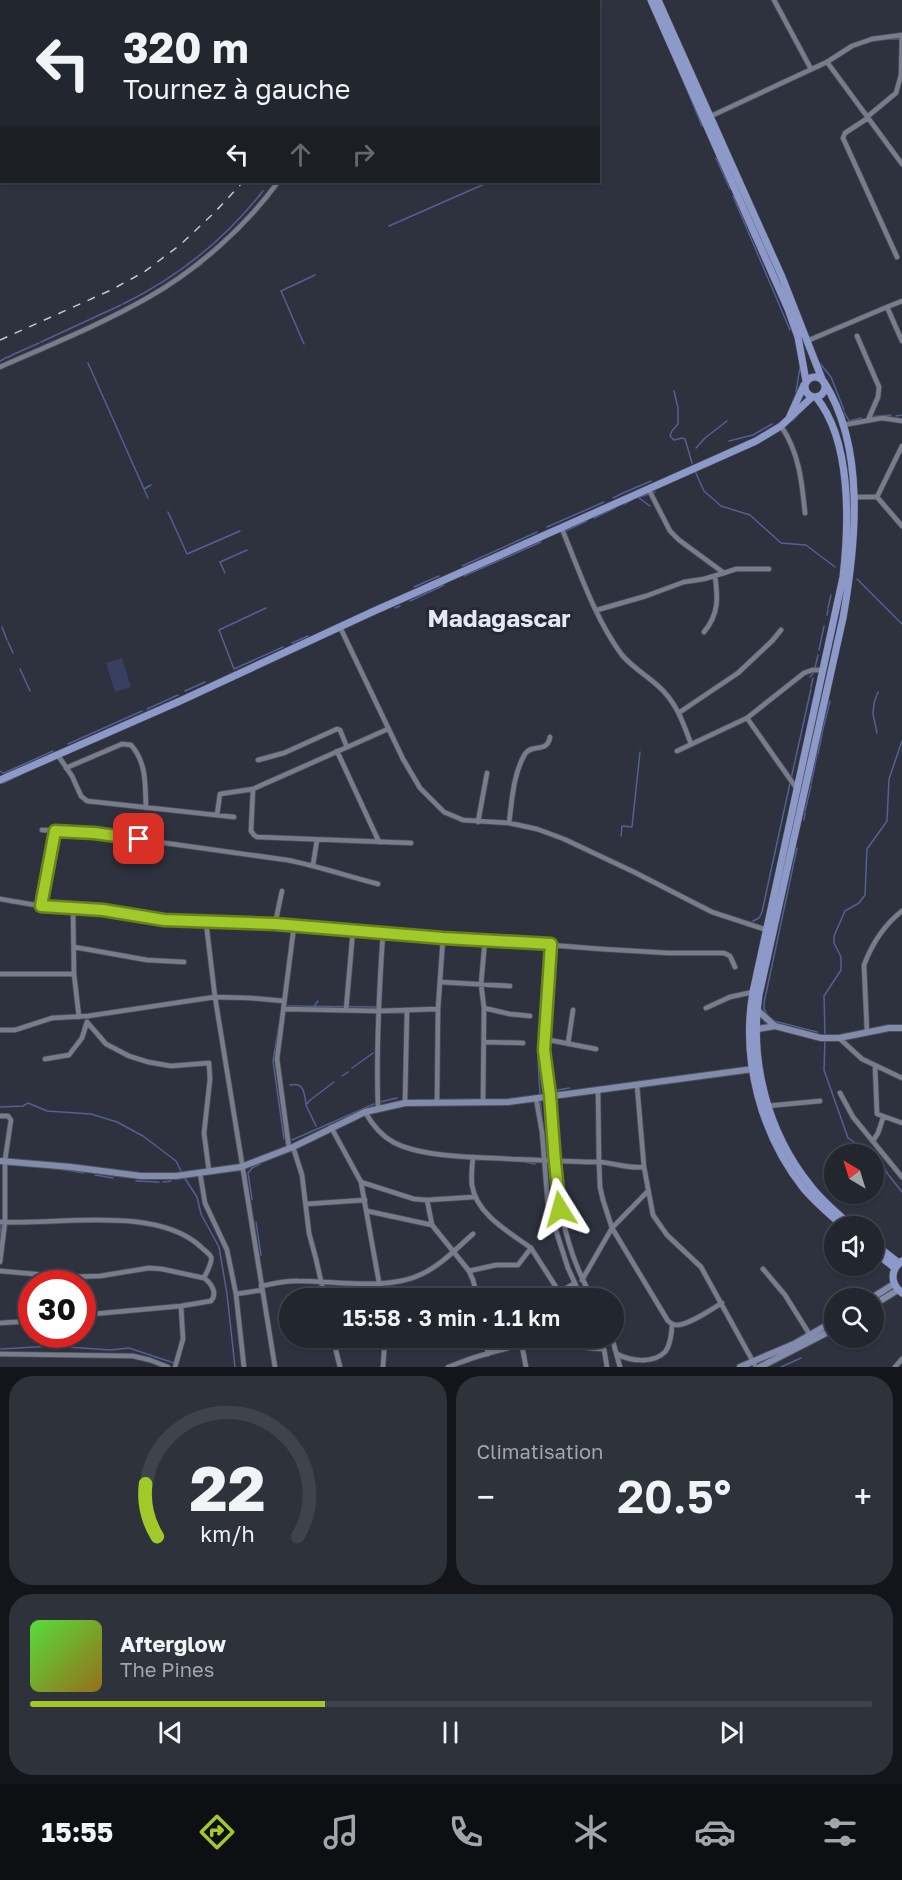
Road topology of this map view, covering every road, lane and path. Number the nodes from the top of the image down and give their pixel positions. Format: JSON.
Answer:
{"nodes":[{"id":1,"x":651,"y":0,"type":"edge"},
{"id":2,"x":658,"y":0,"type":"edge"},
{"id":3,"x":774,"y":0,"type":"edge"},
{"id":4,"x":827,"y":62,"type":"junction"},
{"id":5,"x":811,"y":69,"type":"junction"},
{"id":6,"x":899,"y":94,"type":"edge"},
{"id":7,"x":709,"y":117,"type":"junction"},
{"id":8,"x":867,"y":118,"type":"junction"},
{"id":9,"x":902,"y":164,"type":"edge"},
{"id":10,"x":277,"y":183,"type":"edge"},
{"id":11,"x":739,"y":191,"type":"junction"},
{"id":12,"x":897,"y":257,"type":"dead end"},
{"id":13,"x":779,"y":279,"type":"junction"},
{"id":14,"x":902,"y":301,"type":"edge"},
{"id":15,"x":887,"y":307,"type":"junction"},
{"id":16,"x":857,"y":336,"type":"dead end"},
{"id":17,"x":806,"y":341,"type":"junction"},
{"id":18,"x":902,"y":341,"type":"edge"},
{"id":19,"x":0,"y":367,"type":"edge"},
{"id":20,"x":823,"y":381,"type":"junction"},
{"id":21,"x":806,"y":382,"type":"junction"},
{"id":22,"x":814,"y":397,"type":"junction"},
{"id":23,"x":788,"y":420,"type":"junction"},
{"id":24,"x":868,"y":420,"type":"junction"},
{"id":25,"x":902,"y":421,"type":"edge"},
{"id":26,"x":843,"y":425,"type":"junction"},
{"id":27,"x":781,"y":426,"type":"junction"},
{"id":28,"x":848,"y":444,"type":"junction"},
{"id":29,"x":902,"y":446,"type":"edge"},
{"id":30,"x":838,"y":447,"type":"junction"},
{"id":31,"x":650,"y":490,"type":"junction"},
{"id":32,"x":855,"y":497,"type":"junction"},
{"id":33,"x":877,"y":497,"type":"junction"},
{"id":34,"x":805,"y":513,"type":"dead end"},
{"id":35,"x":902,"y":526,"type":"edge"},
{"id":36,"x":562,"y":529,"type":"junction"},
{"id":37,"x":769,"y":569,"type":"dead end"},
{"id":38,"x":724,"y":573,"type":"junction"},
{"id":39,"x":715,"y":576,"type":"junction"},
{"id":40,"x":597,"y":610,"type":"junction"},
{"id":41,"x":340,"y":627,"type":"junction"},
{"id":42,"x":781,"y":630,"type":"dead end"},
{"id":43,"x":704,"y":632,"type":"dead end"},
{"id":44,"x":823,"y":670,"type":"junction"},
{"id":45,"x":680,"y":712,"type":"junction"},
{"id":46,"x":747,"y":718,"type":"junction"},
{"id":47,"x":388,"y":729,"type":"junction"},
{"id":48,"x":550,"y":737,"type":"dead end"},
{"id":49,"x":691,"y":744,"type":"junction"},
{"id":50,"x":347,"y":747,"type":"junction"},
{"id":51,"x":338,"y":751,"type":"junction"},
{"id":52,"x":677,"y":751,"type":"dead end"},
{"id":53,"x":58,"y":756,"type":"junction"},
{"id":54,"x":258,"y":760,"type":"dead end"},
{"id":55,"x":65,"y":765,"type":"junction"},
{"id":56,"x":487,"y":773,"type":"dead end"},
{"id":57,"x":0,"y":780,"type":"edge"},
{"id":58,"x":253,"y":789,"type":"junction"},
{"id":59,"x":797,"y":789,"type":"junction"},
{"id":60,"x":146,"y":808,"type":"junction"},
{"id":61,"x":218,"y":815,"type":"junction"},
{"id":62,"x":234,"y":817,"type":"dead end"},
{"id":63,"x":478,"y":822,"type":"junction"},
{"id":64,"x":509,"y":823,"type":"junction"},
{"id":65,"x":42,"y":830,"type":"dead end"},
{"id":66,"x":55,"y":831,"type":"junction"},
{"id":67,"x":316,"y":840,"type":"junction"},
{"id":68,"x":379,"y":842,"type":"junction"},
{"id":69,"x":411,"y":843,"type":"dead end"},
{"id":70,"x":313,"y":865,"type":"junction"},
{"id":71,"x":378,"y":884,"type":"dead end"},
{"id":72,"x":282,"y":891,"type":"dead end"},
{"id":73,"x":0,"y":899,"type":"edge"},
{"id":74,"x":41,"y":906,"type":"junction"},
{"id":75,"x":73,"y":907,"type":"junction"},
{"id":76,"x":902,"y":910,"type":"edge"},
{"id":77,"x":206,"y":922,"type":"junction"},
{"id":78,"x":275,"y":924,"type":"junction"},
{"id":79,"x":294,"y":926,"type":"junction"},
{"id":80,"x":352,"y":930,"type":"junction"},
{"id":81,"x":770,"y":930,"type":"junction"},
{"id":82,"x":382,"y":933,"type":"junction"},
{"id":83,"x":443,"y":938,"type":"junction"},
{"id":84,"x":485,"y":940,"type":"junction"},
{"id":85,"x":551,"y":944,"type":"junction"},
{"id":86,"x":74,"y":947,"type":"junction"},
{"id":87,"x":184,"y":962,"type":"dead end"},
{"id":88,"x":735,"y":967,"type":"dead end"},
{"id":89,"x":0,"y":974,"type":"edge"},
{"id":90,"x":74,"y":974,"type":"junction"},
{"id":91,"x":440,"y":982,"type":"junction"},
{"id":92,"x":481,"y":984,"type":"junction"},
{"id":93,"x":510,"y":986,"type":"dead end"},
{"id":94,"x":753,"y":992,"type":"junction"},
{"id":95,"x":215,"y":998,"type":"junction"},
{"id":96,"x":284,"y":1001,"type":"junction"},
{"id":97,"x":484,"y":1008,"type":"junction"},
{"id":98,"x":706,"y":1008,"type":"dead end"},
{"id":99,"x":284,"y":1009,"type":"junction"},
{"id":100,"x":754,"y":1009,"type":"junction"},
{"id":101,"x":346,"y":1010,"type":"junction"},
{"id":102,"x":407,"y":1010,"type":"junction"},
{"id":103,"x":438,"y":1010,"type":"junction"},
{"id":104,"x":573,"y":1010,"type":"dead end"},
{"id":105,"x":378,"y":1011,"type":"junction"},
{"id":106,"x":88,"y":1016,"type":"junction"},
{"id":107,"x":530,"y":1016,"type":"dead end"},
{"id":108,"x":79,"y":1017,"type":"junction"},
{"id":109,"x":87,"y":1022,"type":"junction"},
{"id":110,"x":775,"y":1026,"type":"junction"},
{"id":111,"x":902,"y":1028,"type":"edge"},
{"id":112,"x":0,"y":1030,"type":"edge"},
{"id":113,"x":752,"y":1030,"type":"junction"},
{"id":114,"x":867,"y":1032,"type":"junction"},
{"id":115,"x":838,"y":1038,"type":"junction"},
{"id":116,"x":544,"y":1039,"type":"junction"},
{"id":117,"x":484,"y":1042,"type":"junction"},
{"id":118,"x":523,"y":1043,"type":"dead end"},
{"id":119,"x":568,"y":1044,"type":"junction"},
{"id":120,"x":596,"y":1050,"type":"dead end"},
{"id":121,"x":45,"y":1059,"type":"dead end"},
{"id":122,"x":875,"y":1066,"type":"junction"},
{"id":123,"x":753,"y":1069,"type":"junction"},
{"id":124,"x":902,"y":1078,"type":"edge"},
{"id":125,"x":637,"y":1085,"type":"junction"},
{"id":126,"x":598,"y":1090,"type":"junction"},
{"id":127,"x":840,"y":1093,"type":"dead end"},
{"id":128,"x":550,"y":1095,"type":"junction"},
{"id":129,"x":539,"y":1097,"type":"junction"},
{"id":130,"x":820,"y":1101,"type":"dead end"},
{"id":131,"x":437,"y":1102,"type":"junction"},
{"id":132,"x":405,"y":1103,"type":"junction"},
{"id":133,"x":483,"y":1103,"type":"junction"},
{"id":134,"x":767,"y":1106,"type":"junction"},
{"id":135,"x":378,"y":1108,"type":"junction"},
{"id":136,"x":365,"y":1112,"type":"junction"},
{"id":137,"x":0,"y":1116,"type":"edge"},
{"id":138,"x":883,"y":1118,"type":"junction"},
{"id":139,"x":902,"y":1123,"type":"edge"},
{"id":140,"x":331,"y":1127,"type":"junction"},
{"id":141,"x":873,"y":1141,"type":"junction"},
{"id":142,"x":291,"y":1147,"type":"junction"},
{"id":143,"x":473,"y":1157,"type":"junction"},
{"id":144,"x":3,"y":1161,"type":"edge"},
{"id":145,"x":548,"y":1161,"type":"junction"},
{"id":146,"x":599,"y":1162,"type":"junction"},
{"id":147,"x":242,"y":1167,"type":"junction"},
{"id":148,"x":644,"y":1167,"type":"junction"},
{"id":149,"x":209,"y":1171,"type":"junction"},
{"id":150,"x":198,"y":1173,"type":"junction"},
{"id":151,"x":902,"y":1177,"type":"edge"},
{"id":152,"x":361,"y":1182,"type":"junction"},
{"id":153,"x":648,"y":1191,"type":"junction"},
{"id":154,"x":474,"y":1197,"type":"junction"},
{"id":155,"x":365,"y":1200,"type":"junction"},
{"id":156,"x":427,"y":1200,"type":"junction"},
{"id":157,"x":306,"y":1204,"type":"junction"},
{"id":158,"x":367,"y":1211,"type":"junction"},
{"id":159,"x":832,"y":1216,"type":"edge"},
{"id":160,"x":840,"y":1216,"type":"edge"},
{"id":161,"x":3,"y":1222,"type":"edge"},
{"id":162,"x":432,"y":1225,"type":"junction"},
{"id":163,"x":612,"y":1228,"type":"junction"},
{"id":164,"x":473,"y":1234,"type":"dead end"},
{"id":165,"x":531,"y":1248,"type":"junction"},
{"id":166,"x":453,"y":1251,"type":"junction"},
{"id":167,"x":884,"y":1252,"type":"edge"},
{"id":168,"x":884,"y":1257,"type":"edge"},
{"id":169,"x":0,"y":1262,"type":"edge"},
{"id":170,"x":898,"y":1264,"type":"edge"},
{"id":171,"x":763,"y":1269,"type":"dead end"},
{"id":172,"x":0,"y":1271,"type":"edge"},
{"id":173,"x":469,"y":1271,"type":"junction"},
{"id":174,"x":204,"y":1278,"type":"junction"},
{"id":175,"x":582,"y":1280,"type":"junction"},
{"id":176,"x":321,"y":1282,"type":"junction"},
{"id":177,"x":379,"y":1283,"type":"junction"},
{"id":178,"x":575,"y":1283,"type":"junction"},
{"id":179,"x":262,"y":1288,"type":"junction"},
{"id":180,"x":322,"y":1288,"type":"edge"},
{"id":181,"x":380,"y":1288,"type":"edge"},
{"id":182,"x":475,"y":1288,"type":"edge"},
{"id":183,"x":556,"y":1288,"type":"edge"},
{"id":184,"x":566,"y":1288,"type":"edge"},
{"id":185,"x":577,"y":1288,"type":"edge"},
{"id":186,"x":587,"y":1288,"type":"edge"},
{"id":187,"x":898,"y":1289,"type":"edge"},
{"id":188,"x":236,"y":1294,"type":"junction"},
{"id":189,"x":884,"y":1298,"type":"edge"},
{"id":190,"x":722,"y":1303,"type":"junction"},
{"id":191,"x":182,"y":1306,"type":"junction"},
{"id":192,"x":96,"y":1314,"type":"edge"},
{"id":193,"x":18,"y":1322,"type":"edge"},
{"id":194,"x":0,"y":1323,"type":"edge"},
{"id":195,"x":672,"y":1324,"type":"junction"},
{"id":196,"x":824,"y":1327,"type":"edge"},
{"id":197,"x":824,"y":1334,"type":"edge"},
{"id":198,"x":810,"y":1335,"type":"junction"},
{"id":199,"x":335,"y":1348,"type":"edge"},
{"id":200,"x":384,"y":1348,"type":"edge"},
{"id":201,"x":487,"y":1348,"type":"edge"},
{"id":202,"x":514,"y":1348,"type":"edge"},
{"id":203,"x":522,"y":1348,"type":"edge"},
{"id":204,"x":580,"y":1348,"type":"edge"},
{"id":205,"x":615,"y":1348,"type":"edge"},
{"id":206,"x":604,"y":1349,"type":"joint"},
{"id":207,"x":0,"y":1354,"type":"edge"},
{"id":208,"x":488,"y":1354,"type":"junction"},
{"id":209,"x":617,"y":1354,"type":"junction"},
{"id":210,"x":902,"y":1359,"type":"edge"},
{"id":211,"x":460,"y":1364,"type":"edge"},
{"id":212,"x":757,"y":1365,"type":"edge"},
{"id":213,"x":168,"y":1367,"type":"edge"},
{"id":214,"x":176,"y":1367,"type":"edge"},
{"id":215,"x":244,"y":1367,"type":"edge"},
{"id":216,"x":275,"y":1367,"type":"edge"},
{"id":217,"x":340,"y":1367,"type":"edge"},
{"id":218,"x":383,"y":1367,"type":"edge"},
{"id":219,"x":448,"y":1367,"type":"edge"},
{"id":220,"x":526,"y":1367,"type":"edge"},
{"id":221,"x":607,"y":1367,"type":"edge"},
{"id":222,"x":620,"y":1367,"type":"edge"},
{"id":223,"x":740,"y":1367,"type":"edge"},
{"id":224,"x":895,"y":1367,"type":"edge"}],
"edges":[{"from":1,"to":11,"type":"main road"},
{"from":2,"to":7,"type":"main road"},
{"from":3,"to":5,"type":"street"},
{"from":4,"to":5,"type":"street"},
{"from":4,"to":6,"type":"street"},
{"from":4,"to":8,"type":"street"},
{"from":5,"to":7,"type":"street"},
{"from":6,"to":8,"type":"street"},
{"from":7,"to":11,"type":"main road"},
{"from":8,"to":9,"type":"street"},
{"from":8,"to":12,"type":"street"},
{"from":10,"to":19,"type":"street"},
{"from":11,"to":13,"type":"main road"},
{"from":13,"to":17,"type":"main road"},
{"from":13,"to":21,"type":"main road"},
{"from":14,"to":15,"type":"street"},
{"from":15,"to":17,"type":"street"},
{"from":15,"to":18,"type":"street"},
{"from":16,"to":24,"type":"street"},
{"from":17,"to":20,"type":"main road"},
{"from":20,"to":21,"type":"main road"},
{"from":20,"to":22,"type":"main road"},
{"from":20,"to":26,"type":"main road"},
{"from":21,"to":22,"type":"main road"},
{"from":21,"to":23,"type":"main road"},
{"from":22,"to":23,"type":"main road"},
{"from":22,"to":30,"type":"main road"},
{"from":23,"to":27,"type":"main road"},
{"from":24,"to":25,"type":"street"},
{"from":24,"to":26,"type":"street"},
{"from":26,"to":28,"type":"main road"},
{"from":27,"to":31,"type":"main road"},
{"from":27,"to":34,"type":"street"},
{"from":28,"to":30,"type":"main road"},
{"from":28,"to":32,"type":"main road"},
{"from":29,"to":33,"type":"street"},
{"from":30,"to":44,"type":"main road"},
{"from":31,"to":36,"type":"main road"},
{"from":31,"to":38,"type":"street"},
{"from":32,"to":33,"type":"street"},
{"from":32,"to":81,"type":"main road"},
{"from":33,"to":35,"type":"street"},
{"from":36,"to":40,"type":"street"},
{"from":36,"to":41,"type":"main road"},
{"from":37,"to":38,"type":"street"},
{"from":38,"to":39,"type":"street"},
{"from":39,"to":40,"type":"street"},
{"from":39,"to":43,"type":"street"},
{"from":40,"to":45,"type":"street"},
{"from":41,"to":47,"type":"street"},
{"from":41,"to":53,"type":"main road"},
{"from":42,"to":45,"type":"street"},
{"from":44,"to":46,"type":"street"},
{"from":44,"to":59,"type":"main road"},
{"from":45,"to":49,"type":"street"},
{"from":46,"to":49,"type":"street"},
{"from":46,"to":59,"type":"street"},
{"from":47,"to":50,"type":"street"},
{"from":47,"to":63,"type":"street"},
{"from":48,"to":64,"type":"street"},
{"from":49,"to":52,"type":"street"},
{"from":50,"to":51,"type":"street"},
{"from":50,"to":54,"type":"street"},
{"from":51,"to":58,"type":"street"},
{"from":51,"to":68,"type":"street"},
{"from":53,"to":55,"type":"street"},
{"from":53,"to":57,"type":"main road"},
{"from":55,"to":60,"type":"street"},
{"from":55,"to":60,"type":"street"},
{"from":56,"to":63,"type":"street"},
{"from":58,"to":61,"type":"street"},
{"from":58,"to":67,"type":"street"},
{"from":59,"to":81,"type":"main road"},
{"from":60,"to":61,"type":"street"},
{"from":61,"to":62,"type":"street"},
{"from":63,"to":64,"type":"street"},
{"from":64,"to":81,"type":"street"},
{"from":65,"to":66,"type":"street"},
{"from":66,"to":70,"type":"street"},
{"from":66,"to":74,"type":"street"},
{"from":67,"to":68,"type":"street"},
{"from":67,"to":70,"type":"street"},
{"from":68,"to":69,"type":"street"},
{"from":70,"to":71,"type":"street"},
{"from":72,"to":78,"type":"street"},
{"from":73,"to":74,"type":"street"},
{"from":74,"to":75,"type":"street"},
{"from":75,"to":77,"type":"street"},
{"from":75,"to":86,"type":"street"},
{"from":76,"to":114,"type":"street"},
{"from":77,"to":78,"type":"street"},
{"from":77,"to":95,"type":"street"},
{"from":78,"to":79,"type":"street"},
{"from":79,"to":80,"type":"street"},
{"from":79,"to":96,"type":"street"},
{"from":80,"to":82,"type":"street"},
{"from":80,"to":101,"type":"street"},
{"from":81,"to":94,"type":"main road"},
{"from":81,"to":100,"type":"main road"},
{"from":82,"to":83,"type":"street"},
{"from":82,"to":105,"type":"street"},
{"from":83,"to":84,"type":"street"},
{"from":83,"to":91,"type":"street"},
{"from":84,"to":85,"type":"street"},
{"from":84,"to":92,"type":"street"},
{"from":85,"to":88,"type":"street"},
{"from":85,"to":116,"type":"street"},
{"from":86,"to":87,"type":"street"},
{"from":86,"to":90,"type":"street"},
{"from":89,"to":90,"type":"street"},
{"from":90,"to":108,"type":"street"},
{"from":91,"to":92,"type":"street"},
{"from":91,"to":103,"type":"street"},
{"from":92,"to":93,"type":"street"},
{"from":92,"to":97,"type":"street"},
{"from":94,"to":98,"type":"street"},
{"from":94,"to":100,"type":"main road"},
{"from":95,"to":96,"type":"street"},
{"from":95,"to":106,"type":"street"},
{"from":95,"to":147,"type":"street"},
{"from":96,"to":99,"type":"street"},
{"from":97,"to":107,"type":"street"},
{"from":97,"to":117,"type":"street"},
{"from":99,"to":101,"type":"street"},
{"from":99,"to":142,"type":"street"},
{"from":100,"to":110,"type":"street"},
{"from":100,"to":113,"type":"main road"},
{"from":101,"to":105,"type":"street"},
{"from":102,"to":103,"type":"street"},
{"from":102,"to":105,"type":"street"},
{"from":102,"to":132,"type":"street"},
{"from":103,"to":131,"type":"street"},
{"from":104,"to":119,"type":"street"},
{"from":105,"to":135,"type":"street"},
{"from":106,"to":108,"type":"street"},
{"from":106,"to":109,"type":"street"},
{"from":108,"to":112,"type":"street"},
{"from":109,"to":121,"type":"street"},
{"from":109,"to":149,"type":"street"},
{"from":110,"to":113,"type":"street"},
{"from":110,"to":115,"type":"street"},
{"from":111,"to":114,"type":"street"},
{"from":113,"to":123,"type":"main road"},
{"from":113,"to":134,"type":"main road"},
{"from":114,"to":115,"type":"street"},
{"from":115,"to":122,"type":"street"},
{"from":116,"to":119,"type":"street"},
{"from":116,"to":128,"type":"street"},
{"from":117,"to":118,"type":"street"},
{"from":117,"to":133,"type":"street"},
{"from":119,"to":120,"type":"street"},
{"from":122,"to":124,"type":"street"},
{"from":122,"to":138,"type":"street"},
{"from":123,"to":125,"type":"street"},
{"from":123,"to":159,"type":"main road"},
{"from":125,"to":126,"type":"street"},
{"from":125,"to":148,"type":"street"},
{"from":126,"to":128,"type":"street"},
{"from":126,"to":146,"type":"street"},
{"from":127,"to":141,"type":"street"},
{"from":128,"to":129,"type":"street"},
{"from":128,"to":145,"type":"street"},
{"from":129,"to":133,"type":"street"},
{"from":129,"to":145,"type":"street"},
{"from":130,"to":134,"type":"street"},
{"from":131,"to":132,"type":"street"},
{"from":131,"to":133,"type":"street"},
{"from":132,"to":135,"type":"street"},
{"from":134,"to":160,"type":"main road"},
{"from":135,"to":136,"type":"street"},
{"from":136,"to":140,"type":"street"},
{"from":136,"to":143,"type":"street"},
{"from":137,"to":144,"type":"street"},
{"from":138,"to":139,"type":"street"},
{"from":138,"to":141,"type":"street"},
{"from":140,"to":142,"type":"street"},
{"from":140,"to":152,"type":"street"},
{"from":141,"to":151,"type":"street"},
{"from":142,"to":147,"type":"street"},
{"from":142,"to":157,"type":"street"},
{"from":143,"to":145,"type":"street"},
{"from":143,"to":154,"type":"street"},
{"from":144,"to":150,"type":"street"},
{"from":144,"to":161,"type":"street"},
{"from":145,"to":146,"type":"street"},
{"from":145,"to":175,"type":"street"},
{"from":145,"to":178,"type":"street"},
{"from":146,"to":148,"type":"street"},
{"from":146,"to":163,"type":"street"},
{"from":147,"to":149,"type":"street"},
{"from":147,"to":179,"type":"street"},
{"from":148,"to":153,"type":"street"},
{"from":149,"to":150,"type":"street"},
{"from":150,"to":188,"type":"street"},
{"from":152,"to":155,"type":"street"},
{"from":152,"to":156,"type":"street"},
{"from":153,"to":163,"type":"street"},
{"from":153,"to":190,"type":"street"},
{"from":154,"to":156,"type":"street"},
{"from":154,"to":165,"type":"street"},
{"from":155,"to":157,"type":"street"},
{"from":155,"to":158,"type":"street"},
{"from":156,"to":162,"type":"street"},
{"from":157,"to":176,"type":"street"},
{"from":158,"to":162,"type":"street"},
{"from":158,"to":177,"type":"street"},
{"from":161,"to":169,"type":"street"},
{"from":161,"to":174,"type":"street"},
{"from":162,"to":166,"type":"street"},
{"from":163,"to":175,"type":"street"},
{"from":163,"to":195,"type":"street"},
{"from":164,"to":166,"type":"street"},
{"from":165,"to":173,"type":"street"},
{"from":165,"to":183,"type":"street"},
{"from":166,"to":173,"type":"street"},
{"from":166,"to":177,"type":"street"},
{"from":167,"to":170,"type":"main road"},
{"from":168,"to":170,"type":"main road"},
{"from":170,"to":187,"type":"main road"},
{"from":171,"to":198,"type":"street"},
{"from":172,"to":174,"type":"street"},
{"from":173,"to":182,"type":"street"},
{"from":174,"to":191,"type":"street"},
{"from":175,"to":186,"type":"street"},
{"from":176,"to":177,"type":"street"},
{"from":176,"to":179,"type":"street"},
{"from":176,"to":180,"type":"street"},
{"from":177,"to":181,"type":"street"},
{"from":178,"to":184,"type":"street"},
{"from":178,"to":185,"type":"street"},
{"from":179,"to":188,"type":"street"},
{"from":179,"to":216,"type":"street"},
{"from":187,"to":189,"type":"street"},
{"from":188,"to":215,"type":"street"},
{"from":190,"to":195,"type":"street"},
{"from":190,"to":212,"type":"street"},
{"from":191,"to":192,"type":"street"},
{"from":191,"to":214,"type":"street"},
{"from":193,"to":194,"type":"street"},
{"from":195,"to":209,"type":"street"},
{"from":196,"to":198,"type":"street"},
{"from":197,"to":212,"type":"street"},
{"from":198,"to":212,"type":"street"},
{"from":199,"to":217,"type":"street"},
{"from":200,"to":218,"type":"street"},
{"from":201,"to":208,"type":"street"},
{"from":202,"to":208,"type":"street"},
{"from":203,"to":220,"type":"street"},
{"from":204,"to":206,"type":"street"},
{"from":205,"to":209,"type":"street"},
{"from":206,"to":221,"type":"street"},
{"from":207,"to":213,"type":"street"},
{"from":208,"to":211,"type":"street"},
{"from":209,"to":222,"type":"street"},
{"from":210,"to":224,"type":"street"},
{"from":211,"to":219,"type":"street"},
{"from":212,"to":223,"type":"street"}]}
